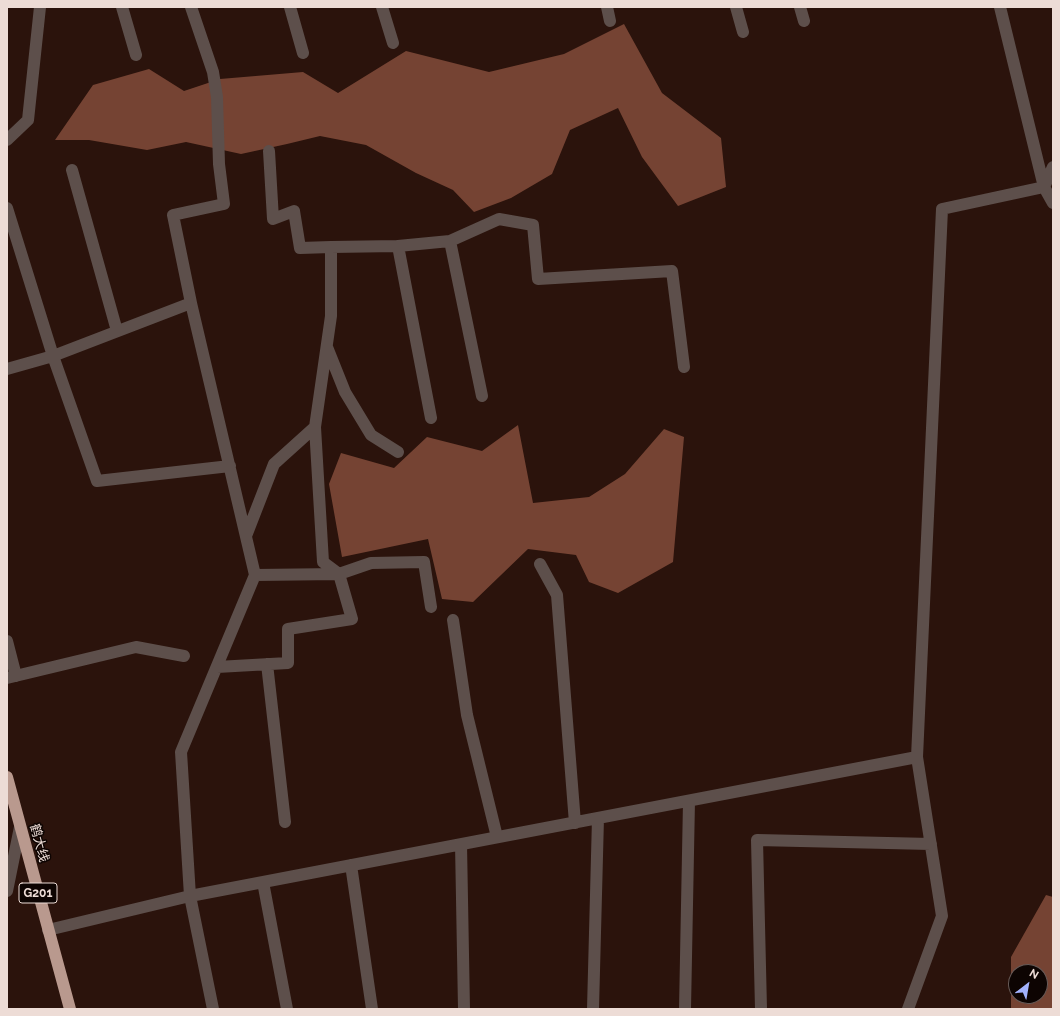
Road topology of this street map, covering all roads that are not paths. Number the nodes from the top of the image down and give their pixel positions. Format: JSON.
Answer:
{"nodes":[{"id":1,"x":40,"y":7,"type":"edge"},
{"id":2,"x":122,"y":7,"type":"edge"},
{"id":3,"x":191,"y":7,"type":"edge"},
{"id":4,"x":290,"y":7,"type":"edge"},
{"id":5,"x":382,"y":7,"type":"edge"},
{"id":6,"x":607,"y":7,"type":"edge"},
{"id":7,"x":736,"y":7,"type":"edge"},
{"id":8,"x":800,"y":7,"type":"edge"},
{"id":9,"x":1000,"y":7,"type":"edge"},
{"id":10,"x":610,"y":21,"type":"dead end"},
{"id":11,"x":804,"y":21,"type":"dead end"},
{"id":12,"x":744,"y":32,"type":"dead end"},
{"id":13,"x":393,"y":43,"type":"dead end"},
{"id":14,"x":303,"y":53,"type":"dead end"},
{"id":15,"x":136,"y":55,"type":"dead end"},
{"id":16,"x":7,"y":140,"type":"edge"},
{"id":17,"x":269,"y":151,"type":"dead end"},
{"id":18,"x":1053,"y":167,"type":"edge"},
{"id":19,"x":72,"y":170,"type":"dead end"},
{"id":20,"x":1044,"y":187,"type":"junction"},
{"id":21,"x":1053,"y":203,"type":"edge"},
{"id":22,"x":7,"y":208,"type":"edge"},
{"id":23,"x":450,"y":241,"type":"junction"},
{"id":24,"x":398,"y":246,"type":"junction"},
{"id":25,"x":330,"y":247,"type":"junction"},
{"id":26,"x":192,"y":303,"type":"junction"},
{"id":27,"x":117,"y":332,"type":"junction"},
{"id":28,"x":327,"y":346,"type":"junction"},
{"id":29,"x":53,"y":356,"type":"junction"},
{"id":30,"x":684,"y":367,"type":"dead end"},
{"id":31,"x":7,"y":369,"type":"edge"},
{"id":32,"x":482,"y":396,"type":"dead end"},
{"id":33,"x":431,"y":418,"type":"dead end"},
{"id":34,"x":315,"y":427,"type":"junction"},
{"id":35,"x":398,"y":452,"type":"dead end"},
{"id":36,"x":230,"y":466,"type":"junction"},
{"id":37,"x":246,"y":536,"type":"junction"},
{"id":38,"x":540,"y":564,"type":"dead end"},
{"id":39,"x":255,"y":574,"type":"junction"},
{"id":40,"x":339,"y":574,"type":"junction"},
{"id":41,"x":431,"y":608,"type":"dead end"},
{"id":42,"x":453,"y":620,"type":"dead end"},
{"id":43,"x":7,"y":641,"type":"edge"},
{"id":44,"x":184,"y":656,"type":"dead end"},
{"id":45,"x":267,"y":664,"type":"junction"},
{"id":46,"x":217,"y":667,"type":"junction"},
{"id":47,"x":12,"y":677,"type":"edge"},
{"id":48,"x":917,"y":757,"type":"junction"},
{"id":49,"x":7,"y":777,"type":"edge"},
{"id":50,"x":689,"y":800,"type":"junction"},
{"id":51,"x":598,"y":818,"type":"junction"},
{"id":52,"x":285,"y":822,"type":"dead end"},
{"id":53,"x":575,"y":822,"type":"junction"},
{"id":54,"x":20,"y":827,"type":"junction"},
{"id":55,"x":497,"y":837,"type":"junction"},
{"id":56,"x":461,"y":844,"type":"junction"},
{"id":57,"x":931,"y":844,"type":"junction"},
{"id":58,"x":351,"y":865,"type":"junction"},
{"id":59,"x":263,"y":882,"type":"junction"},
{"id":60,"x":7,"y":891,"type":"edge"},
{"id":61,"x":190,"y":896,"type":"junction"},
{"id":62,"x":48,"y":930,"type":"junction"},
{"id":63,"x":70,"y":1009,"type":"edge"},
{"id":64,"x":213,"y":1009,"type":"edge"},
{"id":65,"x":287,"y":1009,"type":"edge"},
{"id":66,"x":372,"y":1009,"type":"edge"},
{"id":67,"x":464,"y":1009,"type":"edge"},
{"id":68,"x":594,"y":1009,"type":"edge"},
{"id":69,"x":685,"y":1009,"type":"edge"},
{"id":70,"x":761,"y":1009,"type":"edge"},
{"id":71,"x":908,"y":1009,"type":"edge"}],
"edges":[{"from":1,"to":16,"type":"street"},
{"from":2,"to":15,"type":"street"},
{"from":3,"to":26,"type":"street"},
{"from":4,"to":14,"type":"street"},
{"from":5,"to":13,"type":"street"},
{"from":6,"to":10,"type":"street"},
{"from":7,"to":12,"type":"street"},
{"from":8,"to":11,"type":"street"},
{"from":9,"to":20,"type":"street"},
{"from":17,"to":25,"type":"street"},
{"from":18,"to":20,"type":"street"},
{"from":19,"to":27,"type":"street"},
{"from":20,"to":21,"type":"street"},
{"from":20,"to":48,"type":"street"},
{"from":22,"to":29,"type":"street"},
{"from":23,"to":24,"type":"street"},
{"from":23,"to":30,"type":"street"},
{"from":23,"to":32,"type":"street"},
{"from":24,"to":25,"type":"street"},
{"from":24,"to":33,"type":"street"},
{"from":25,"to":28,"type":"street"},
{"from":26,"to":27,"type":"street"},
{"from":26,"to":36,"type":"street"},
{"from":27,"to":29,"type":"street"},
{"from":28,"to":34,"type":"street"},
{"from":28,"to":35,"type":"street"},
{"from":29,"to":31,"type":"street"},
{"from":29,"to":36,"type":"street"},
{"from":34,"to":37,"type":"street"},
{"from":34,"to":40,"type":"street"},
{"from":36,"to":37,"type":"street"},
{"from":37,"to":39,"type":"street"},
{"from":38,"to":53,"type":"street"},
{"from":39,"to":40,"type":"street"},
{"from":39,"to":46,"type":"street"},
{"from":40,"to":41,"type":"street"},
{"from":40,"to":45,"type":"street"},
{"from":42,"to":55,"type":"street"},
{"from":43,"to":47,"type":"street"},
{"from":44,"to":47,"type":"street"},
{"from":45,"to":46,"type":"street"},
{"from":45,"to":52,"type":"street"},
{"from":46,"to":61,"type":"street"},
{"from":48,"to":50,"type":"street"},
{"from":48,"to":57,"type":"street"},
{"from":49,"to":54,"type":"highway","name":"鹤大线","number":"G201"},
{"from":50,"to":51,"type":"street"},
{"from":50,"to":69,"type":"street"},
{"from":51,"to":53,"type":"street"},
{"from":51,"to":68,"type":"street"},
{"from":53,"to":55,"type":"street"},
{"from":54,"to":60,"type":"street"},
{"from":54,"to":62,"type":"highway","name":"鹤大线","number":"G201"},
{"from":55,"to":56,"type":"street"},
{"from":56,"to":58,"type":"street"},
{"from":56,"to":67,"type":"street"},
{"from":57,"to":70,"type":"street"},
{"from":57,"to":71,"type":"street"},
{"from":58,"to":59,"type":"street"},
{"from":58,"to":66,"type":"street"},
{"from":59,"to":61,"type":"street"},
{"from":59,"to":65,"type":"street"},
{"from":61,"to":62,"type":"street"},
{"from":61,"to":64,"type":"street"},
{"from":62,"to":63,"type":"highway","name":"鹤大线","number":"G201"}]}
